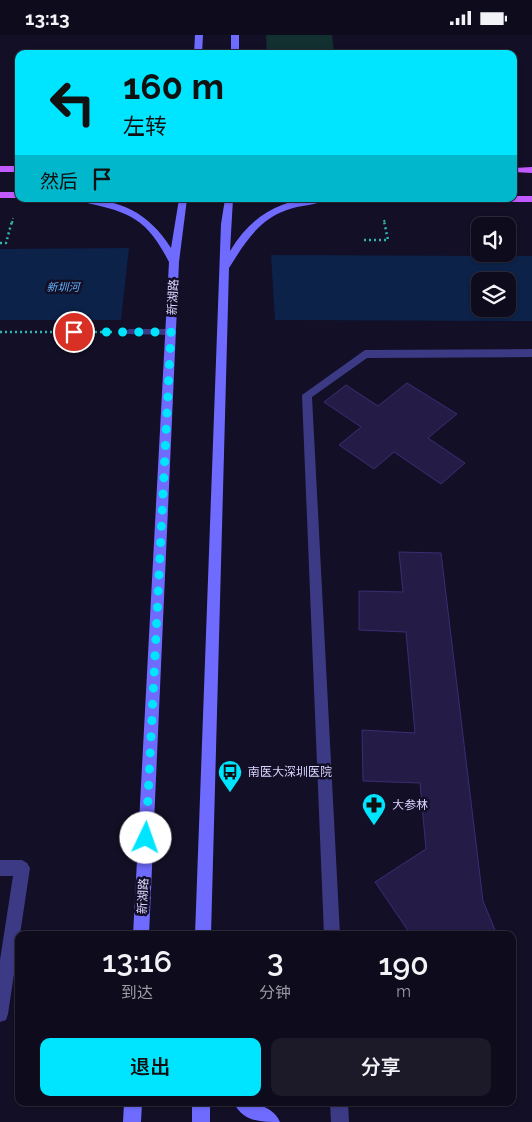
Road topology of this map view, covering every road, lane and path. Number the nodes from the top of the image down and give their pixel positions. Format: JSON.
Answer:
{"nodes":[{"id":1,"x":199,"y":35,"type":"edge"},
{"id":2,"x":235,"y":35,"type":"edge"},
{"id":3,"x":198,"y":50,"type":"edge"},
{"id":4,"x":235,"y":50,"type":"edge"},
{"id":5,"x":0,"y":169,"type":"edge"},
{"id":6,"x":15,"y":169,"type":"edge"},
{"id":7,"x":517,"y":169,"type":"edge"},
{"id":8,"x":532,"y":170,"type":"edge"},
{"id":9,"x":0,"y":195,"type":"edge"},
{"id":10,"x":15,"y":195,"type":"edge"},
{"id":11,"x":517,"y":199,"type":"edge"},
{"id":12,"x":532,"y":199,"type":"edge"},
{"id":13,"x":96,"y":202,"type":"edge"},
{"id":14,"x":183,"y":202,"type":"edge"},
{"id":15,"x":229,"y":202,"type":"edge"},
{"id":16,"x":305,"y":202,"type":"edge"},
{"id":17,"x":13,"y":218,"type":"dead end"},
{"id":18,"x":384,"y":220,"type":"dead end"},
{"id":19,"x":364,"y":240,"type":"dead end"},
{"id":20,"x":0,"y":243,"type":"edge"},
{"id":21,"x":174,"y":262,"type":"junction"},
{"id":22,"x":225,"y":268,"type":"junction"},
{"id":23,"x":0,"y":332,"type":"edge"},
{"id":24,"x":129,"y":332,"type":"joint"},
{"id":25,"x":171,"y":332,"type":"junction"},
{"id":26,"x":532,"y":353,"type":"edge"},
{"id":27,"x":0,"y":868,"type":"edge"},
{"id":28,"x":141,"y":931,"type":"edge"},
{"id":29,"x":203,"y":931,"type":"edge"},
{"id":30,"x":332,"y":931,"type":"edge"},
{"id":31,"x":6,"y":935,"type":"edge"},
{"id":32,"x":0,"y":1014,"type":"edge"},
{"id":33,"x":133,"y":1106,"type":"edge"},
{"id":34,"x":201,"y":1106,"type":"edge"},
{"id":35,"x":247,"y":1106,"type":"edge"},
{"id":36,"x":339,"y":1106,"type":"edge"},
{"id":37,"x":132,"y":1122,"type":"edge"},
{"id":38,"x":201,"y":1122,"type":"edge"},
{"id":39,"x":271,"y":1122,"type":"edge"},
{"id":40,"x":340,"y":1122,"type":"edge"}],
"edges":[{"from":1,"to":3,"type":"main road"},
{"from":2,"to":4,"type":"main road"},
{"from":5,"to":6,"type":"main road"},
{"from":7,"to":8,"type":"main road"},
{"from":9,"to":10,"type":"main road"},
{"from":11,"to":12,"type":"main road"},
{"from":13,"to":21,"type":"main road"},
{"from":14,"to":21,"type":"main road","name":"新湖路"},
{"from":15,"to":22,"type":"main road"},
{"from":16,"to":22,"type":"main road"},
{"from":17,"to":20,"type":"path"},
{"from":18,"to":19,"type":"path"},
{"from":21,"to":25,"type":"main road","name":"新湖路"},
{"from":22,"to":29,"type":"main road"},
{"from":23,"to":24,"type":"path"},
{"from":24,"to":25,"type":"lane"},
{"from":25,"to":28,"type":"main road","name":"新湖路"},
{"from":26,"to":30,"type":"lane"},
{"from":27,"to":31,"type":"lane"},
{"from":31,"to":32,"type":"lane"},
{"from":33,"to":37,"type":"main road"},
{"from":34,"to":38,"type":"main road"},
{"from":35,"to":39,"type":"main road"},
{"from":36,"to":40,"type":"lane"}]}
